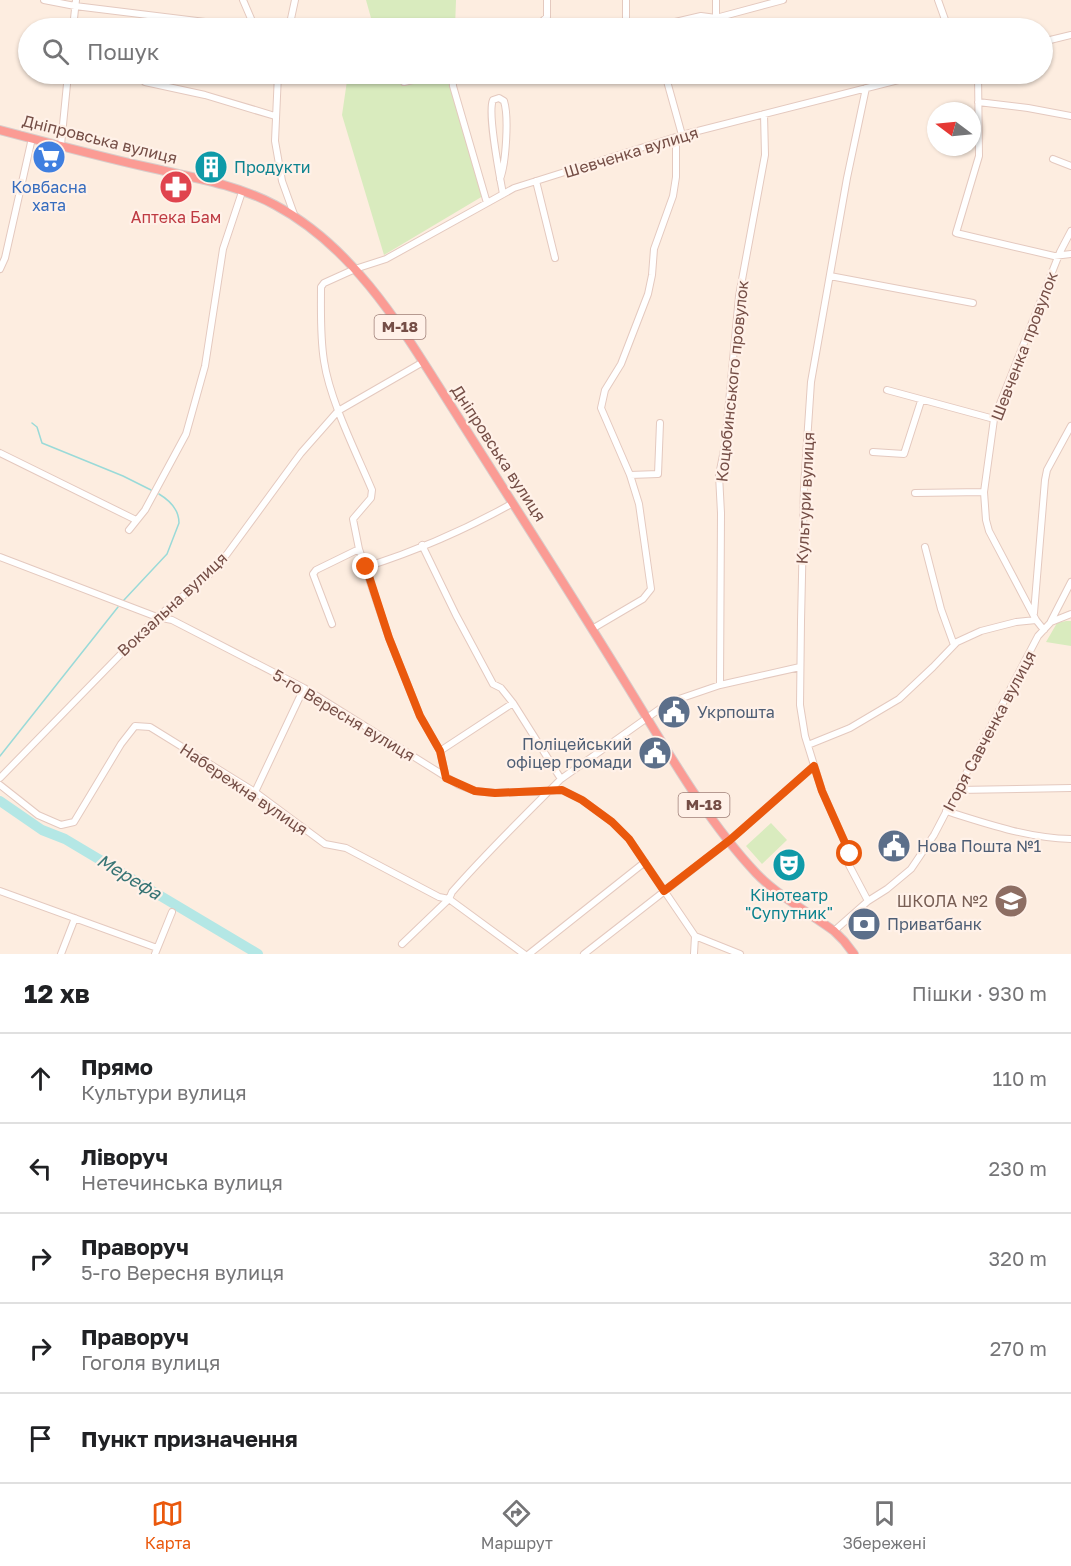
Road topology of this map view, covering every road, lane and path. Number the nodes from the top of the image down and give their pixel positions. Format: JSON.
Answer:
{"nodes":[{"id":1,"x":44,"y":0,"type":"edge"},
{"id":2,"x":243,"y":0,"type":"edge"},
{"id":3,"x":295,"y":0,"type":"edge"},
{"id":4,"x":547,"y":0,"type":"edge"},
{"id":5,"x":626,"y":0,"type":"edge"},
{"id":6,"x":716,"y":0,"type":"edge"},
{"id":7,"x":783,"y":0,"type":"edge"},
{"id":8,"x":938,"y":0,"type":"edge"},
{"id":9,"x":75,"y":3,"type":"edge"},
{"id":10,"x":74,"y":18,"type":"edge"},
{"id":11,"x":182,"y":18,"type":"edge"},
{"id":12,"x":250,"y":18,"type":"edge"},
{"id":13,"x":291,"y":18,"type":"edge"},
{"id":14,"x":546,"y":18,"type":"edge"},
{"id":15,"x":626,"y":18,"type":"edge"},
{"id":16,"x":692,"y":18,"type":"edge"},
{"id":17,"x":716,"y":18,"type":"junction"},
{"id":18,"x":944,"y":18,"type":"edge"},
{"id":19,"x":1071,"y":35,"type":"edge"},
{"id":20,"x":1053,"y":39,"type":"edge"},
{"id":21,"x":67,"y":84,"type":"edge"},
{"id":22,"x":154,"y":84,"type":"edge"},
{"id":23,"x":277,"y":84,"type":"edge"},
{"id":24,"x":453,"y":84,"type":"edge"},
{"id":25,"x":668,"y":84,"type":"edge"},
{"id":26,"x":883,"y":84,"type":"edge"},
{"id":27,"x":978,"y":84,"type":"edge"},
{"id":28,"x":867,"y":88,"type":"junction"},
{"id":29,"x":978,"y":102,"type":"edge"},
{"id":30,"x":981,"y":102,"type":"edge"},
{"id":31,"x":764,"y":114,"type":"junction"},
{"id":32,"x":275,"y":116,"type":"junction"},
{"id":33,"x":1071,"y":116,"type":"edge"},
{"id":34,"x":0,"y":130,"type":"edge"},
{"id":35,"x":679,"y":136,"type":"junction"},
{"id":36,"x":32,"y":138,"type":"junction"},
{"id":37,"x":60,"y":145,"type":"junction"},
{"id":38,"x":979,"y":156,"type":"edge"},
{"id":39,"x":1053,"y":159,"type":"dead end"},
{"id":40,"x":1071,"y":166,"type":"edge"},
{"id":41,"x":500,"y":179,"type":"junction"},
{"id":42,"x":536,"y":181,"type":"junction"},
{"id":43,"x":242,"y":192,"type":"junction"},
{"id":44,"x":503,"y":194,"type":"junction"},
{"id":45,"x":488,"y":202,"type":"junction"},
{"id":46,"x":296,"y":218,"type":"junction"},
{"id":47,"x":1071,"y":231,"type":"edge"},
{"id":48,"x":1071,"y":254,"type":"edge"},
{"id":49,"x":1059,"y":255,"type":"junction"},
{"id":50,"x":555,"y":258,"type":"dead end"},
{"id":51,"x":0,"y":269,"type":"edge"},
{"id":52,"x":355,"y":269,"type":"junction"},
{"id":53,"x":830,"y":276,"type":"junction"},
{"id":54,"x":973,"y":303,"type":"dead end"},
{"id":55,"x":423,"y":362,"type":"junction"},
{"id":56,"x":887,"y":390,"type":"dead end"},
{"id":57,"x":921,"y":401,"type":"junction"},
{"id":58,"x":338,"y":411,"type":"junction"},
{"id":59,"x":994,"y":419,"type":"junction"},
{"id":60,"x":660,"y":423,"type":"dead end"},
{"id":61,"x":1071,"y":426,"type":"edge"},
{"id":62,"x":873,"y":452,"type":"dead end"},
{"id":63,"x":0,"y":453,"type":"edge"},
{"id":64,"x":630,"y":476,"type":"junction"},
{"id":65,"x":984,"y":492,"type":"junction"},
{"id":66,"x":915,"y":493,"type":"dead end"},
{"id":67,"x":513,"y":503,"type":"junction"},
{"id":68,"x":136,"y":520,"type":"junction"},
{"id":69,"x":129,"y":530,"type":"dead end"},
{"id":70,"x":422,"y":545,"type":"junction"},
{"id":71,"x":925,"y":547,"type":"dead end"},
{"id":72,"x":359,"y":549,"type":"junction"},
{"id":73,"x":0,"y":557,"type":"edge"},
{"id":74,"x":366,"y":567,"type":"junction"},
{"id":75,"x":1071,"y":582,"type":"edge"},
{"id":76,"x":1071,"y":614,"type":"edge"},
{"id":77,"x":157,"y":617,"type":"junction"},
{"id":78,"x":1035,"y":617,"type":"junction"},
{"id":79,"x":1051,"y":622,"type":"junction"},
{"id":80,"x":332,"y":624,"type":"dead end"},
{"id":81,"x":592,"y":629,"type":"junction"},
{"id":82,"x":1044,"y":630,"type":"junction"},
{"id":83,"x":954,"y":645,"type":"junction"},
{"id":84,"x":800,"y":667,"type":"junction"},
{"id":85,"x":720,"y":685,"type":"junction"},
{"id":86,"x":304,"y":688,"type":"junction"},
{"id":87,"x":513,"y":703,"type":"junction"},
{"id":88,"x":647,"y":718,"type":"junction"},
{"id":89,"x":808,"y":745,"type":"junction"},
{"id":90,"x":440,"y":751,"type":"junction"},
{"id":91,"x":814,"y":766,"type":"junction"},
{"id":92,"x":0,"y":778,"type":"edge"},
{"id":93,"x":446,"y":778,"type":"junction"},
{"id":94,"x":561,"y":779,"type":"junction"},
{"id":95,"x":0,"y":785,"type":"edge"},
{"id":96,"x":1071,"y":788,"type":"edge"},
{"id":97,"x":549,"y":790,"type":"junction"},
{"id":98,"x":958,"y":790,"type":"junction"},
{"id":99,"x":255,"y":792,"type":"junction"},
{"id":100,"x":946,"y":811,"type":"junction"},
{"id":101,"x":1071,"y":839,"type":"edge"},
{"id":102,"x":730,"y":840,"type":"junction"},
{"id":103,"x":645,"y":862,"type":"junction"},
{"id":104,"x":0,"y":891,"type":"edge"},
{"id":105,"x":664,"y":891,"type":"junction"},
{"id":106,"x":449,"y":899,"type":"junction"},
{"id":107,"x":868,"y":900,"type":"junction"},
{"id":108,"x":172,"y":912,"type":"dead end"},
{"id":109,"x":75,"y":918,"type":"junction"},
{"id":110,"x":834,"y":931,"type":"junction"},
{"id":111,"x":695,"y":936,"type":"junction"},
{"id":112,"x":402,"y":944,"type":"dead end"},
{"id":113,"x":156,"y":951,"type":"edge"},
{"id":114,"x":61,"y":954,"type":"edge"},
{"id":115,"x":524,"y":954,"type":"edge"},
{"id":116,"x":529,"y":954,"type":"edge"},
{"id":117,"x":584,"y":954,"type":"edge"},
{"id":118,"x":694,"y":954,"type":"edge"},
{"id":119,"x":740,"y":954,"type":"edge"},
{"id":120,"x":854,"y":954,"type":"edge"}],
"edges":[{"from":1,"to":9,"type":"street"},
{"from":2,"to":12,"type":"street"},
{"from":3,"to":13,"type":"street"},
{"from":4,"to":14,"type":"street"},
{"from":5,"to":15,"type":"street"},
{"from":6,"to":17,"type":"street"},
{"from":7,"to":17,"type":"street"},
{"from":8,"to":18,"type":"street"},
{"from":9,"to":10,"type":"street"},
{"from":9,"to":11,"type":"street"},
{"from":16,"to":17,"type":"street"},
{"from":19,"to":20,"type":"street"},
{"from":21,"to":37,"type":"street"},
{"from":22,"to":32,"type":"street"},
{"from":23,"to":32,"type":"street"},
{"from":24,"to":45,"type":"street"},
{"from":25,"to":35,"type":"street"},
{"from":26,"to":28,"type":"street","name":"Шевченка вулиця"},
{"from":27,"to":29,"type":"street"},
{"from":28,"to":31,"type":"street","name":"Шевченка вулиця"},
{"from":28,"to":53,"type":"street","name":"Культури вулиця"},
{"from":30,"to":33,"type":"street"},
{"from":31,"to":35,"type":"street","name":"Шевченка вулиця"},
{"from":31,"to":85,"type":"street","name":"Коцюбинського провулок"},
{"from":32,"to":46,"type":"street"},
{"from":34,"to":36,"type":"highway","name":"Дніпровська вулиця","number":"М-18"},
{"from":35,"to":42,"type":"street","name":"Шевченка вулиця"},
{"from":35,"to":64,"type":"street"},
{"from":36,"to":37,"type":"highway","name":"Дніпровська вулиця","number":"М-18"},
{"from":36,"to":51,"type":"street"},
{"from":37,"to":43,"type":"highway","name":"Дніпровська вулиця","number":"М-18"},
{"from":38,"to":49,"type":"street"},
{"from":39,"to":40,"type":"street"},
{"from":41,"to":41,"type":"street"},
{"from":41,"to":44,"type":"street"},
{"from":42,"to":44,"type":"street","name":"Шевченка вулиця"},
{"from":42,"to":50,"type":"street"},
{"from":43,"to":46,"type":"highway","name":"Дніпровська вулиця","number":"М-18"},
{"from":43,"to":68,"type":"street"},
{"from":44,"to":45,"type":"street","name":"Шевченка вулиця"},
{"from":45,"to":52,"type":"street","name":"Шевченка вулиця"},
{"from":46,"to":52,"type":"highway","name":"Дніпровська вулиця","number":"М-18"},
{"from":47,"to":49,"type":"street","name":"Шевченка провулок"},
{"from":48,"to":49,"type":"street"},
{"from":49,"to":59,"type":"street","name":"Шевченка провулок"},
{"from":52,"to":55,"type":"highway","name":"Дніпровська вулиця","number":"М-18"},
{"from":52,"to":58,"type":"street","name":"Шевченка вулиця"},
{"from":53,"to":54,"type":"street"},
{"from":53,"to":84,"type":"street","name":"Культури вулиця"},
{"from":55,"to":58,"type":"street","name":"Вокзальна вулиця"},
{"from":55,"to":67,"type":"highway","name":"Дніпровська вулиця","number":"М-18"},
{"from":56,"to":57,"type":"street"},
{"from":57,"to":59,"type":"street"},
{"from":57,"to":62,"type":"street"},
{"from":58,"to":72,"type":"street"},
{"from":58,"to":77,"type":"street","name":"Вокзальна вулиця"},
{"from":59,"to":65,"type":"street","name":"Шевченка провулок"},
{"from":60,"to":64,"type":"street"},
{"from":61,"to":78,"type":"street"},
{"from":63,"to":68,"type":"street"},
{"from":64,"to":81,"type":"street"},
{"from":65,"to":66,"type":"street"},
{"from":65,"to":78,"type":"street","name":"Шевченка провулок"},
{"from":67,"to":70,"type":"street"},
{"from":67,"to":81,"type":"highway","name":"Дніпровська вулиця","number":"М-18"},
{"from":68,"to":69,"type":"street"},
{"from":70,"to":74,"type":"street"},
{"from":70,"to":87,"type":"street"},
{"from":71,"to":83,"type":"street"},
{"from":72,"to":74,"type":"street"},
{"from":72,"to":80,"type":"street"},
{"from":73,"to":77,"type":"street","name":"5-го Вересня вулиця"},
{"from":74,"to":90,"type":"street"},
{"from":75,"to":79,"type":"street"},
{"from":76,"to":79,"type":"street"},
{"from":77,"to":86,"type":"street","name":"5-го Вересня вулиця"},
{"from":77,"to":92,"type":"street","name":"Вокзальна вулиця"},
{"from":78,"to":82,"type":"street","name":"Шевченка провулок"},
{"from":78,"to":83,"type":"street"},
{"from":79,"to":82,"type":"street","name":"Ігоря Савченка вулиця"},
{"from":81,"to":88,"type":"highway","name":"Дніпровська вулиця","number":"М-18"},
{"from":82,"to":98,"type":"street","name":"Ігоря Савченка вулиця"},
{"from":83,"to":89,"type":"street"},
{"from":84,"to":85,"type":"street"},
{"from":84,"to":89,"type":"street","name":"Культури вулиця"},
{"from":85,"to":88,"type":"street"},
{"from":86,"to":93,"type":"street","name":"5-го Вересня вулиця"},
{"from":86,"to":99,"type":"street"},
{"from":87,"to":90,"type":"street"},
{"from":87,"to":94,"type":"street"},
{"from":88,"to":94,"type":"street"},
{"from":88,"to":102,"type":"highway","name":"Дніпровська вулиця","number":"М-18"},
{"from":89,"to":91,"type":"street","name":"Культури вулиця"},
{"from":90,"to":93,"type":"street"},
{"from":91,"to":102,"type":"street"},
{"from":91,"to":107,"type":"street","name":"Культури вулиця"},
{"from":93,"to":97,"type":"street","name":"5-го Вересня вулиця"},
{"from":94,"to":97,"type":"street"},
{"from":95,"to":99,"type":"street","name":"Набережна вулиця"},
{"from":96,"to":98,"type":"street"},
{"from":97,"to":103,"type":"street","name":"5-го Вересня вулиця"},
{"from":97,"to":106,"type":"street"},
{"from":98,"to":100,"type":"street","name":"Ігоря Савченка вулиця"},
{"from":99,"to":106,"type":"street","name":"Набережна вулиця"},
{"from":100,"to":101,"type":"street"},
{"from":100,"to":107,"type":"street","name":"Ігоря Савченка вулиця"},
{"from":102,"to":105,"type":"street"},
{"from":102,"to":110,"type":"highway","name":"Дніпровська вулиця","number":"М-18"},
{"from":103,"to":105,"type":"street","name":"5-го Вересня вулиця"},
{"from":103,"to":116,"type":"street"},
{"from":104,"to":109,"type":"street"},
{"from":105,"to":111,"type":"street","name":"5-го Вересня вулиця"},
{"from":105,"to":117,"type":"street"},
{"from":106,"to":112,"type":"street"},
{"from":106,"to":115,"type":"street","name":"Набережна вулиця"},
{"from":107,"to":110,"type":"street","name":"Ігоря Савченка вулиця"},
{"from":108,"to":113,"type":"street"},
{"from":109,"to":113,"type":"street"},
{"from":109,"to":114,"type":"street"},
{"from":110,"to":120,"type":"highway","name":"Дніпровська вулиця","number":"М-18"},
{"from":111,"to":118,"type":"street"},
{"from":111,"to":119,"type":"street"}]}
